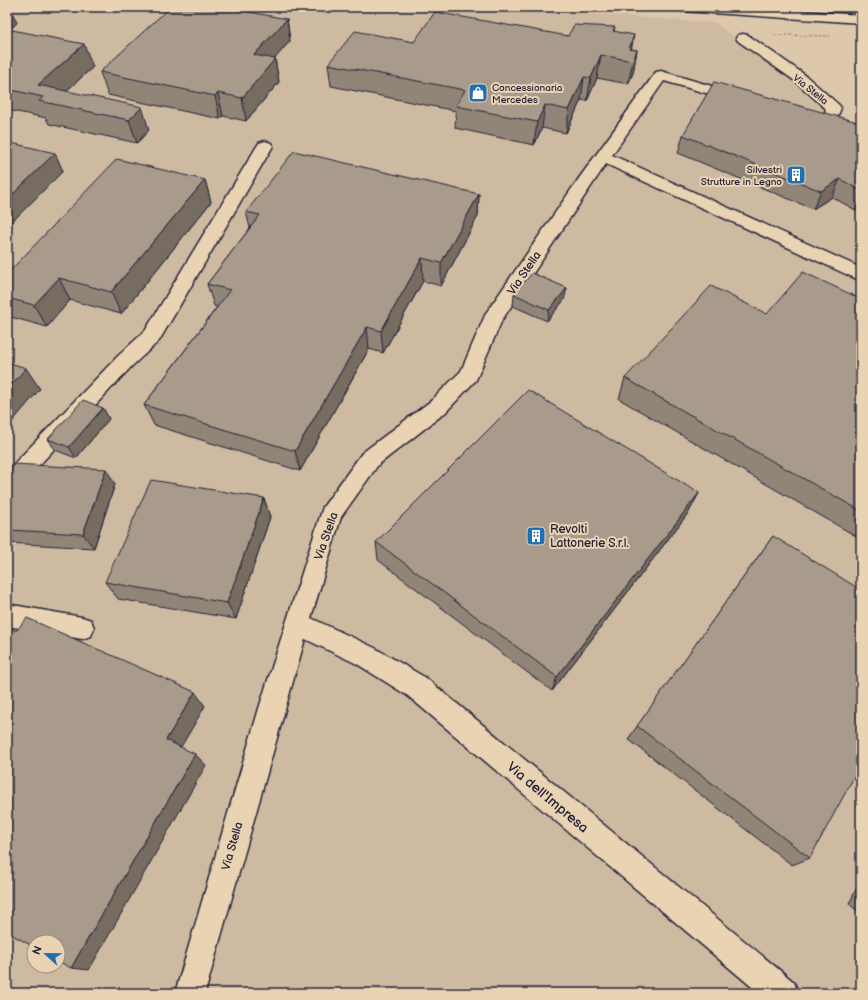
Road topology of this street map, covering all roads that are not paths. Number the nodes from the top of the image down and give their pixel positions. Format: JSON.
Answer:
{"nodes":[{"id":1,"x":682,"y":7,"type":"edge"},
{"id":2,"x":818,"y":7,"type":"edge"},
{"id":3,"x":861,"y":10,"type":"edge"},
{"id":4,"x":861,"y":19,"type":"edge"},
{"id":5,"x":743,"y":38,"type":"road end"},
{"id":6,"x":751,"y":103,"type":"edge"},
{"id":7,"x":793,"y":116,"type":"edge"},
{"id":8,"x":265,"y":146,"type":"dead end"},
{"id":9,"x":603,"y":157,"type":"junction"},
{"id":10,"x":861,"y":275,"type":"edge"},
{"id":11,"x":7,"y":485,"type":"edge"},
{"id":12,"x":7,"y":616,"type":"edge"},
{"id":13,"x":298,"y":624,"type":"junction"},
{"id":14,"x":82,"y":628,"type":"dead end"},
{"id":15,"x":190,"y":993,"type":"edge"},
{"id":16,"x":783,"y":993,"type":"edge"}],
"edges":[{"from":1,"to":4,"type":"main road"},
{"from":2,"to":3,"type":"main road"},
{"from":5,"to":7,"type":"main road","name":"Via Stella"},
{"from":6,"to":9,"type":"main road","name":"Via Stella"},
{"from":8,"to":11,"type":"main road"},
{"from":9,"to":10,"type":"main road"},
{"from":9,"to":13,"type":"main road","name":"Via Stella"},
{"from":12,"to":14,"type":"main road"},
{"from":13,"to":15,"type":"main road","name":"Via Stella"},
{"from":13,"to":16,"type":"main road","name":"Via dell'Impresa"}]}
